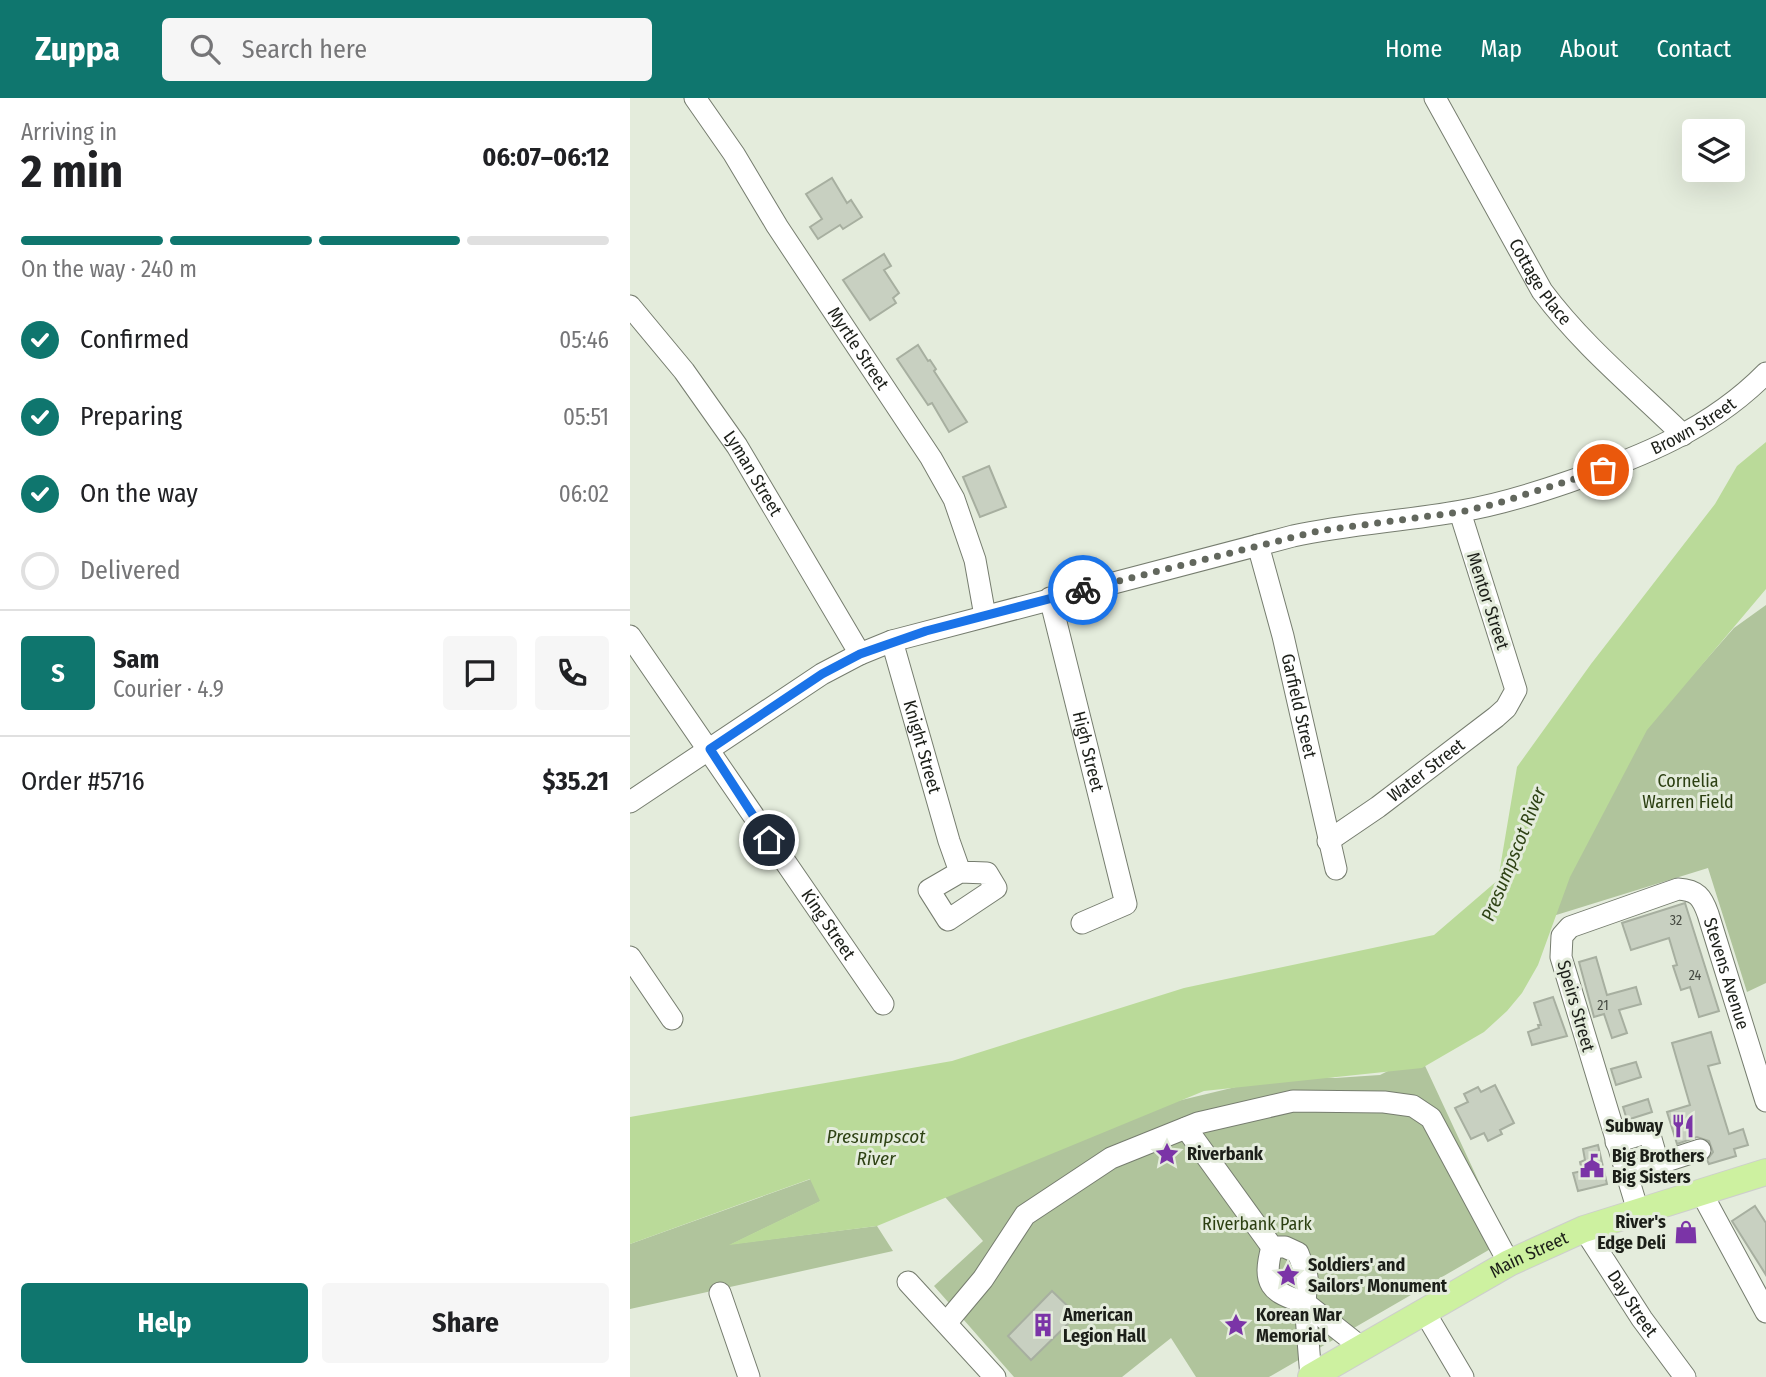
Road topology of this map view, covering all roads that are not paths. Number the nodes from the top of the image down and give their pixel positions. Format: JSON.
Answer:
{"nodes":[{"id":1,"x":695,"y":98,"type":"edge"},
{"id":2,"x":1435,"y":98,"type":"edge"},
{"id":3,"x":630,"y":306,"type":"edge"},
{"id":4,"x":1766,"y":373,"type":"edge"},
{"id":5,"x":1683,"y":435,"type":"junction"},
{"id":6,"x":1460,"y":512,"type":"junction"},
{"id":7,"x":1258,"y":545,"type":"junction"},
{"id":8,"x":1050,"y":598,"type":"junction"},
{"id":9,"x":985,"y":616,"type":"junction"},
{"id":10,"x":630,"y":636,"type":"edge"},
{"id":11,"x":892,"y":641,"type":"junction"},
{"id":12,"x":860,"y":654,"type":"junction"},
{"id":13,"x":1516,"y":690,"type":"joint"},
{"id":14,"x":710,"y":749,"type":"junction"},
{"id":15,"x":630,"y":803,"type":"edge"},
{"id":16,"x":1328,"y":841,"type":"junction"},
{"id":17,"x":956,"y":863,"type":"dead end"},
{"id":18,"x":1336,"y":869,"type":"dead end"},
{"id":19,"x":1694,"y":890,"type":"joint"},
{"id":20,"x":1082,"y":923,"type":"dead end"},
{"id":21,"x":630,"y":957,"type":"edge"},
{"id":22,"x":883,"y":1004,"type":"dead end"},
{"id":23,"x":673,"y":1019,"type":"dead end"},
{"id":24,"x":1766,"y":1101,"type":"edge"},
{"id":25,"x":1186,"y":1128,"type":"junction"},
{"id":26,"x":1616,"y":1142,"type":"junction"},
{"id":27,"x":1700,"y":1150,"type":"dead end"},
{"id":28,"x":1658,"y":1163,"type":"junction"},
{"id":29,"x":1766,"y":1172,"type":"edge"},
{"id":30,"x":1626,"y":1174,"type":"junction"},
{"id":31,"x":1701,"y":1192,"type":"junction"},
{"id":32,"x":1638,"y":1211,"type":"junction"},
{"id":33,"x":1584,"y":1229,"type":"junction"},
{"id":34,"x":1272,"y":1247,"type":"junction"},
{"id":35,"x":1509,"y":1263,"type":"junction"},
{"id":36,"x":908,"y":1282,"type":"dead end"},
{"id":37,"x":720,"y":1293,"type":"dead end"},
{"id":38,"x":1305,"y":1303,"type":"junction"},
{"id":39,"x":1424,"y":1311,"type":"junction"},
{"id":40,"x":1766,"y":1312,"type":"edge"},
{"id":41,"x":947,"y":1322,"type":"junction"},
{"id":42,"x":1362,"y":1348,"type":"junction"},
{"id":43,"x":987,"y":1374,"type":"edge"},
{"id":44,"x":749,"y":1377,"type":"edge"},
{"id":45,"x":1311,"y":1377,"type":"edge"},
{"id":46,"x":1463,"y":1377,"type":"edge"},
{"id":47,"x":1685,"y":1377,"type":"edge"}],
"edges":[{"from":1,"to":9,"type":"street","name":"Myrtle Street"},
{"from":2,"to":5,"type":"street","name":"Cottage Place"},
{"from":3,"to":12,"type":"street","name":"Lyman Street"},
{"from":4,"to":5,"type":"street","name":"Brown Street"},
{"from":5,"to":6,"type":"street","name":"Brown Street"},
{"from":6,"to":7,"type":"street","name":"Brown Street"},
{"from":6,"to":13,"type":"street","name":"Mentor Street"},
{"from":7,"to":8,"type":"street","name":"Brown Street"},
{"from":7,"to":16,"type":"street","name":"Garfield Street"},
{"from":8,"to":9,"type":"street","name":"Brown Street"},
{"from":8,"to":20,"type":"street","name":"High Street"},
{"from":9,"to":11,"type":"street","name":"Brown Street"},
{"from":10,"to":14,"type":"street","name":"King Street"},
{"from":11,"to":12,"type":"street","name":"Brown Street"},
{"from":11,"to":17,"type":"street","name":"Knight Street"},
{"from":12,"to":14,"type":"street","name":"Brown Street"},
{"from":13,"to":16,"type":"street","name":"Water Street"},
{"from":14,"to":15,"type":"street","name":"Brown Street"},
{"from":14,"to":22,"type":"street","name":"King Street"},
{"from":16,"to":18,"type":"street","name":"Garfield Street"},
{"from":19,"to":24,"type":"street","name":"Stevens Avenue"},
{"from":19,"to":26,"type":"street","name":"Speirs Street"},
{"from":21,"to":23,"type":"street"},
{"from":25,"to":34,"type":"street"},
{"from":25,"to":35,"type":"street"},
{"from":25,"to":41,"type":"street"},
{"from":26,"to":28,"type":"street"},
{"from":26,"to":30,"type":"street","name":"Speirs Street"},
{"from":27,"to":28,"type":"street"},
{"from":28,"to":30,"type":"street"},
{"from":29,"to":31,"type":"main road","name":"Main Street"},
{"from":30,"to":32,"type":"street","name":"Speirs Street"},
{"from":31,"to":32,"type":"main road","name":"Main Street"},
{"from":31,"to":40,"type":"street"},
{"from":32,"to":33,"type":"main road","name":"Main Street"},
{"from":33,"to":35,"type":"main road","name":"Main Street"},
{"from":33,"to":47,"type":"street","name":"Day Street"},
{"from":34,"to":38,"type":"street"},
{"from":34,"to":38,"type":"street"},
{"from":35,"to":39,"type":"main road","name":"Main Street"},
{"from":36,"to":41,"type":"street"},
{"from":37,"to":44,"type":"street"},
{"from":38,"to":42,"type":"street"},
{"from":38,"to":45,"type":"street"},
{"from":39,"to":42,"type":"main road","name":"Main Street"},
{"from":39,"to":46,"type":"street"},
{"from":41,"to":43,"type":"street"},
{"from":42,"to":45,"type":"main road","name":"Main Street"}]}
